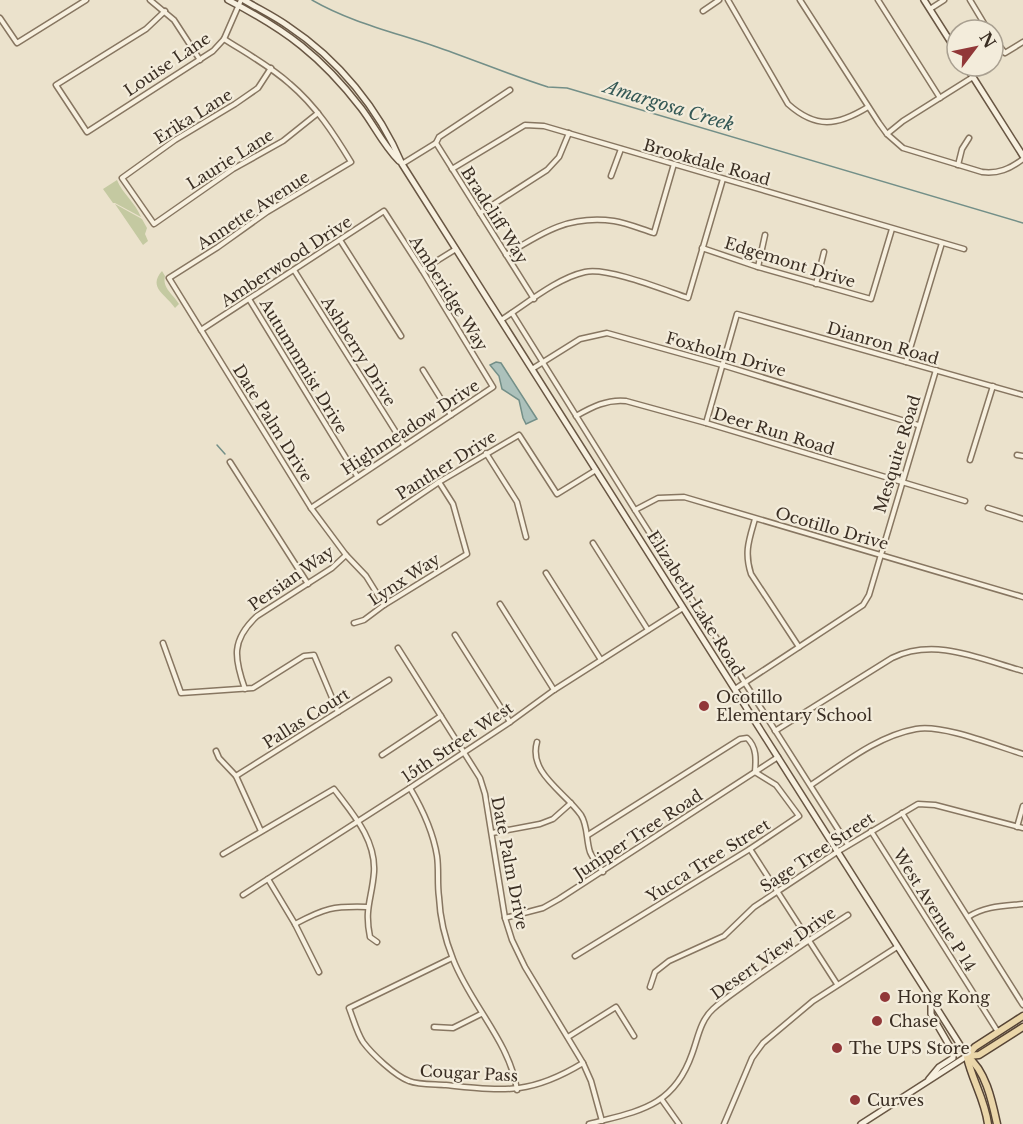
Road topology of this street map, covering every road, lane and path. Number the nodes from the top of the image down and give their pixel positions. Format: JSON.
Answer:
{"nodes":[{"id":1,"x":86,"y":0,"type":"edge"},
{"id":2,"x":150,"y":0,"type":"edge"},
{"id":3,"x":228,"y":0,"type":"edge"},
{"id":4,"x":719,"y":0,"type":"edge"},
{"id":5,"x":728,"y":0,"type":"edge"},
{"id":6,"x":800,"y":0,"type":"edge"},
{"id":7,"x":878,"y":0,"type":"edge"},
{"id":8,"x":924,"y":0,"type":"edge"},
{"id":9,"x":944,"y":0,"type":"edge"},
{"id":10,"x":970,"y":0,"type":"edge"},
{"id":11,"x":241,"y":2,"type":"edge"},
{"id":12,"x":930,"y":9,"type":"junction"},
{"id":13,"x":165,"y":11,"type":"junction"},
{"id":14,"x":703,"y":11,"type":"dead end"},
{"id":15,"x":0,"y":18,"type":"edge"},
{"id":16,"x":981,"y":18,"type":"edge"},
{"id":17,"x":945,"y":33,"type":"edge"},
{"id":18,"x":224,"y":39,"type":"junction"},
{"id":19,"x":1023,"y":42,"type":"edge"},
{"id":20,"x":1005,"y":53,"type":"edge"},
{"id":21,"x":200,"y":60,"type":"junction"},
{"id":22,"x":271,"y":68,"type":"junction"},
{"id":23,"x":971,"y":78,"type":"edge"},
{"id":24,"x":974,"y":78,"type":"edge"},
{"id":25,"x":510,"y":90,"type":"dead end"},
{"id":26,"x":940,"y":98,"type":"junction"},
{"id":27,"x":868,"y":107,"type":"junction"},
{"id":28,"x":318,"y":113,"type":"junction"},
{"id":29,"x":568,"y":133,"type":"junction"},
{"id":30,"x":887,"y":134,"type":"junction"},
{"id":31,"x":969,"y":138,"type":"dead end"},
{"id":32,"x":436,"y":143,"type":"junction"},
{"id":33,"x":621,"y":149,"type":"junction"},
{"id":34,"x":1023,"y":157,"type":"edge"},
{"id":35,"x":402,"y":164,"type":"junction"},
{"id":36,"x":674,"y":164,"type":"junction"},
{"id":37,"x":958,"y":165,"type":"junction"},
{"id":38,"x":452,"y":170,"type":"junction"},
{"id":39,"x":611,"y":176,"type":"dead end"},
{"id":40,"x":723,"y":178,"type":"junction"},
{"id":41,"x":384,"y":211,"type":"joint"},
{"id":42,"x":480,"y":213,"type":"junction"},
{"id":43,"x":154,"y":224,"type":"joint"},
{"id":44,"x":892,"y":229,"type":"junction"},
{"id":45,"x":765,"y":235,"type":"dead end"},
{"id":46,"x":340,"y":240,"type":"junction"},
{"id":47,"x":942,"y":243,"type":"junction"},
{"id":48,"x":702,"y":248,"type":"junction"},
{"id":49,"x":456,"y":249,"type":"junction"},
{"id":50,"x":964,"y":249,"type":"dead end"},
{"id":51,"x":824,"y":252,"type":"dead end"},
{"id":52,"x":506,"y":255,"type":"junction"},
{"id":53,"x":758,"y":267,"type":"junction"},
{"id":54,"x":294,"y":270,"type":"junction"},
{"id":55,"x":422,"y":270,"type":"junction"},
{"id":56,"x":169,"y":279,"type":"joint"},
{"id":57,"x":816,"y":284,"type":"junction"},
{"id":58,"x":249,"y":299,"type":"junction"},
{"id":59,"x":534,"y":299,"type":"junction"},
{"id":60,"x":512,"y":313,"type":"junction"},
{"id":61,"x":501,"y":321,"type":"junction"},
{"id":62,"x":201,"y":330,"type":"junction"},
{"id":63,"x":401,"y":336,"type":"dead end"},
{"id":64,"x":906,"y":362,"type":"junction"},
{"id":65,"x":543,"y":363,"type":"junction"},
{"id":66,"x":722,"y":365,"type":"junction"},
{"id":67,"x":532,"y":369,"type":"junction"},
{"id":68,"x":423,"y":370,"type":"dead end"},
{"id":69,"x":936,"y":370,"type":"junction"},
{"id":70,"x":993,"y":386,"type":"junction"},
{"id":71,"x":493,"y":387,"type":"joint"},
{"id":72,"x":1023,"y":395,"type":"edge"},
{"id":73,"x":451,"y":415,"type":"junction"},
{"id":74,"x":576,"y":416,"type":"junction"},
{"id":75,"x":706,"y":423,"type":"junction"},
{"id":76,"x":918,"y":425,"type":"junction"},
{"id":77,"x":404,"y":445,"type":"junction"},
{"id":78,"x":486,"y":453,"type":"junction"},
{"id":79,"x":1017,"y":454,"type":"dead end"},
{"id":80,"x":1023,"y":456,"type":"edge"},
{"id":81,"x":970,"y":460,"type":"dead end"},
{"id":82,"x":230,"y":462,"type":"dead end"},
{"id":83,"x":596,"y":470,"type":"junction"},
{"id":84,"x":357,"y":476,"type":"junction"},
{"id":85,"x":439,"y":482,"type":"junction"},
{"id":86,"x":901,"y":482,"type":"junction"},
{"id":87,"x":965,"y":501,"type":"dead end"},
{"id":88,"x":310,"y":508,"type":"junction"},
{"id":89,"x":988,"y":508,"type":"dead end"},
{"id":90,"x":635,"y":510,"type":"junction"},
{"id":91,"x":755,"y":519,"type":"junction"},
{"id":92,"x":1023,"y":519,"type":"edge"},
{"id":93,"x":380,"y":522,"type":"dead end"},
{"id":94,"x":526,"y":537,"type":"dead end"},
{"id":95,"x":593,"y":543,"type":"dead end"},
{"id":96,"x":881,"y":554,"type":"junction"},
{"id":97,"x":346,"y":555,"type":"junction"},
{"id":98,"x":546,"y":573,"type":"dead end"},
{"id":99,"x":308,"y":584,"type":"junction"},
{"id":100,"x":1023,"y":597,"type":"edge"},
{"id":101,"x":500,"y":604,"type":"dead end"},
{"id":102,"x":384,"y":605,"type":"junction"},
{"id":103,"x":683,"y":608,"type":"junction"},
{"id":104,"x":354,"y":623,"type":"dead end"},
{"id":105,"x":648,"y":630,"type":"junction"},
{"id":106,"x":455,"y":635,"type":"dead end"},
{"id":107,"x":163,"y":643,"type":"dead end"},
{"id":108,"x":799,"y":647,"type":"junction"},
{"id":109,"x":398,"y":648,"type":"dead end"},
{"id":110,"x":601,"y":660,"type":"junction"},
{"id":111,"x":1023,"y":671,"type":"edge"},
{"id":112,"x":389,"y":680,"type":"dead end"},
{"id":113,"x":745,"y":682,"type":"junction"},
{"id":114,"x":244,"y":689,"type":"junction"},
{"id":115,"x":735,"y":689,"type":"junction"},
{"id":116,"x":554,"y":690,"type":"junction"},
{"id":117,"x":338,"y":712,"type":"junction"},
{"id":118,"x":441,"y":716,"type":"junction"},
{"id":119,"x":510,"y":722,"type":"junction"},
{"id":120,"x":775,"y":731,"type":"junction"},
{"id":121,"x":537,"y":742,"type":"dead end"},
{"id":122,"x":216,"y":751,"type":"dead end"},
{"id":123,"x":463,"y":752,"type":"junction"},
{"id":124,"x":1023,"y":754,"type":"edge"},
{"id":125,"x":382,"y":755,"type":"dead end"},
{"id":126,"x":778,"y":757,"type":"junction"},
{"id":127,"x":756,"y":772,"type":"junction"},
{"id":128,"x":236,"y":776,"type":"junction"},
{"id":129,"x":811,"y":785,"type":"junction"},
{"id":130,"x":410,"y":788,"type":"junction"},
{"id":131,"x":571,"y":803,"type":"junction"},
{"id":132,"x":1023,"y":806,"type":"edge"},
{"id":133,"x":902,"y":813,"type":"junction"},
{"id":134,"x":357,"y":821,"type":"junction"},
{"id":135,"x":1017,"y":827,"type":"junction"},
{"id":136,"x":1023,"y":828,"type":"edge"},
{"id":137,"x":261,"y":831,"type":"junction"},
{"id":138,"x":871,"y":831,"type":"junction"},
{"id":139,"x":492,"y":833,"type":"junction"},
{"id":140,"x":588,"y":835,"type":"junction"},
{"id":141,"x":848,"y":845,"type":"junction"},
{"id":142,"x":750,"y":849,"type":"junction"},
{"id":143,"x":837,"y":852,"type":"junction"},
{"id":144,"x":223,"y":854,"type":"dead end"},
{"id":145,"x":603,"y":872,"type":"junction"},
{"id":146,"x":268,"y":879,"type":"junction"},
{"id":147,"x":778,"y":891,"type":"junction"},
{"id":148,"x":243,"y":895,"type":"dead end"},
{"id":149,"x":1023,"y":904,"type":"edge"},
{"id":150,"x":367,"y":907,"type":"junction"},
{"id":151,"x":848,"y":915,"type":"dead end"},
{"id":152,"x":968,"y":917,"type":"junction"},
{"id":153,"x":505,"y":918,"type":"junction"},
{"id":154,"x":296,"y":924,"type":"junction"},
{"id":155,"x":809,"y":940,"type":"junction"},
{"id":156,"x":377,"y":942,"type":"dead end"},
{"id":157,"x":897,"y":947,"type":"junction"},
{"id":158,"x":575,"y":956,"type":"dead end"},
{"id":159,"x":452,"y":958,"type":"junction"},
{"id":160,"x":319,"y":972,"type":"dead end"},
{"id":161,"x":837,"y":984,"type":"junction"},
{"id":162,"x":650,"y":987,"type":"dead end"},
{"id":163,"x":932,"y":1002,"type":"junction"},
{"id":164,"x":1023,"y":1005,"type":"edge"},
{"id":165,"x":481,"y":1014,"type":"junction"},
{"id":166,"x":1023,"y":1016,"type":"edge"},
{"id":167,"x":1023,"y":1027,"type":"edge"},
{"id":168,"x":434,"y":1028,"type":"dead end"},
{"id":169,"x":998,"y":1032,"type":"junction"},
{"id":170,"x":634,"y":1036,"type":"dead end"},
{"id":171,"x":568,"y":1037,"type":"junction"},
{"id":172,"x":967,"y":1056,"type":"junction"},
{"id":173,"x":583,"y":1063,"type":"junction"},
{"id":174,"x":925,"y":1083,"type":"junction"},
{"id":175,"x":517,"y":1090,"type":"junction"},
{"id":176,"x":662,"y":1100,"type":"junction"},
{"id":177,"x":602,"y":1120,"type":"junction"},
{"id":178,"x":590,"y":1124,"type":"edge"},
{"id":179,"x":679,"y":1124,"type":"edge"},
{"id":180,"x":724,"y":1124,"type":"edge"},
{"id":181,"x":861,"y":1124,"type":"edge"},
{"id":182,"x":988,"y":1124,"type":"edge"},
{"id":183,"x":997,"y":1124,"type":"edge"}],
"edges":[{"from":1,"to":15,"type":"street"},
{"from":2,"to":13,"type":"street"},
{"from":3,"to":11,"type":"main road","name":"Elizabeth Lake Road"},
{"from":4,"to":14,"type":"street"},
{"from":5,"to":27,"type":"street"},
{"from":6,"to":27,"type":"street"},
{"from":7,"to":26,"type":"street"},
{"from":8,"to":12,"type":"main road"},
{"from":9,"to":12,"type":"street"},
{"from":10,"to":16,"type":"street"},
{"from":11,"to":18,"type":"street","name":"Louise Lane"},
{"from":11,"to":35,"type":"main road","name":"Elizabeth Lake Road"},
{"from":12,"to":17,"type":"main road"},
{"from":13,"to":21,"type":"street"},
{"from":13,"to":21,"type":"street","name":"Louise Lane"},
{"from":18,"to":21,"type":"street","name":"Louise Lane"},
{"from":18,"to":22,"type":"street"},
{"from":19,"to":20,"type":"street"},
{"from":22,"to":28,"type":"street"},
{"from":22,"to":43,"type":"street","name":"Erika Lane"},
{"from":23,"to":26,"type":"street"},
{"from":24,"to":34,"type":"main road"},
{"from":25,"to":32,"type":"street"},
{"from":26,"to":30,"type":"street"},
{"from":27,"to":30,"type":"street"},
{"from":28,"to":43,"type":"street","name":"Laurie Lane"},
{"from":28,"to":56,"type":"street","name":"Annette Avenue"},
{"from":29,"to":33,"type":"street","name":"Brookdale Road"},
{"from":29,"to":38,"type":"street","name":"Brookdale Road"},
{"from":29,"to":42,"type":"street"},
{"from":30,"to":37,"type":"street"},
{"from":31,"to":37,"type":"street"},
{"from":32,"to":35,"type":"street"},
{"from":32,"to":38,"type":"street","name":"Bradcliff Way"},
{"from":33,"to":36,"type":"street","name":"Brookdale Road"},
{"from":33,"to":39,"type":"street"},
{"from":34,"to":37,"type":"street"},
{"from":35,"to":49,"type":"main road","name":"Elizabeth Lake Road"},
{"from":36,"to":40,"type":"street","name":"Brookdale Road"},
{"from":36,"to":52,"type":"street"},
{"from":38,"to":42,"type":"street","name":"Bradcliff Way"},
{"from":40,"to":44,"type":"street","name":"Brookdale Road"},
{"from":40,"to":48,"type":"street"},
{"from":41,"to":46,"type":"street","name":"Amberwood Drive"},
{"from":41,"to":55,"type":"street","name":"Amberidge Way"},
{"from":42,"to":52,"type":"street","name":"Bradcliff Way"},
{"from":44,"to":47,"type":"street","name":"Brookdale Road"},
{"from":44,"to":57,"type":"street","name":"Edgemont Drive"},
{"from":45,"to":53,"type":"street"},
{"from":46,"to":54,"type":"street","name":"Amberwood Drive"},
{"from":46,"to":63,"type":"street"},
{"from":47,"to":50,"type":"street","name":"Brookdale Road"},
{"from":47,"to":64,"type":"street"},
{"from":48,"to":53,"type":"street","name":"Edgemont Drive"},
{"from":48,"to":59,"type":"street"},
{"from":49,"to":55,"type":"street"},
{"from":49,"to":61,"type":"main road","name":"Elizabeth Lake Road"},
{"from":51,"to":57,"type":"street"},
{"from":52,"to":59,"type":"street","name":"Bradcliff Way"},
{"from":53,"to":57,"type":"street","name":"Edgemont Drive"},
{"from":54,"to":58,"type":"street","name":"Amberwood Drive"},
{"from":54,"to":77,"type":"street","name":"Ashberry Drive"},
{"from":55,"to":71,"type":"street","name":"Amberidge Way"},
{"from":56,"to":62,"type":"street","name":"Date Palm Drive"},
{"from":58,"to":62,"type":"street","name":"Amberwood Drive"},
{"from":58,"to":84,"type":"street","name":"Autumnmist Drive"},
{"from":59,"to":60,"type":"street"},
{"from":60,"to":61,"type":"street"},
{"from":60,"to":65,"type":"street"},
{"from":61,"to":67,"type":"main road","name":"Elizabeth Lake Road"},
{"from":62,"to":88,"type":"street","name":"Date Palm Drive"},
{"from":64,"to":66,"type":"street","name":"Dianron Road"},
{"from":64,"to":69,"type":"street","name":"Dianron Road"},
{"from":65,"to":66,"type":"street","name":"Foxholm Drive"},
{"from":65,"to":67,"type":"street","name":"Foxholm Drive"},
{"from":65,"to":74,"type":"street"},
{"from":66,"to":75,"type":"street"},
{"from":66,"to":76,"type":"street","name":"Foxholm Drive"},
{"from":67,"to":83,"type":"main road","name":"Elizabeth Lake Road"},
{"from":68,"to":73,"type":"street"},
{"from":69,"to":70,"type":"street","name":"Dianron Road"},
{"from":69,"to":76,"type":"street","name":"Mesquite Road"},
{"from":70,"to":72,"type":"street","name":"Dianron Road"},
{"from":70,"to":81,"type":"street"},
{"from":71,"to":73,"type":"street","name":"Highmeadow Drive"},
{"from":73,"to":77,"type":"street","name":"Highmeadow Drive"},
{"from":74,"to":75,"type":"street","name":"Deer Run Road"},
{"from":74,"to":90,"type":"street"},
{"from":75,"to":86,"type":"street","name":"Deer Run Road"},
{"from":76,"to":86,"type":"street","name":"Mesquite Road"},
{"from":77,"to":84,"type":"street","name":"Highmeadow Drive"},
{"from":78,"to":83,"type":"street","name":"Panther Drive"},
{"from":78,"to":85,"type":"street","name":"Panther Drive"},
{"from":78,"to":94,"type":"street"},
{"from":79,"to":80,"type":"street"},
{"from":82,"to":99,"type":"street"},
{"from":83,"to":103,"type":"main road","name":"Elizabeth Lake Road"},
{"from":84,"to":88,"type":"street","name":"Highmeadow Drive"},
{"from":85,"to":93,"type":"street","name":"Panther Drive"},
{"from":85,"to":102,"type":"street","name":"Lynx Way"},
{"from":86,"to":87,"type":"street","name":"Deer Run Road"},
{"from":86,"to":96,"type":"street","name":"Mesquite Road"},
{"from":88,"to":97,"type":"street","name":"Date Palm Drive"},
{"from":89,"to":92,"type":"street"},
{"from":90,"to":91,"type":"street","name":"Ocotillo Drive"},
{"from":90,"to":113,"type":"street"},
{"from":91,"to":96,"type":"street","name":"Ocotillo Drive"},
{"from":91,"to":108,"type":"street"},
{"from":95,"to":105,"type":"street"},
{"from":96,"to":100,"type":"street","name":"Ocotillo Drive"},
{"from":96,"to":108,"type":"street","name":"Mesquite Road"},
{"from":97,"to":99,"type":"street","name":"Persian Way"},
{"from":97,"to":102,"type":"street","name":"Date Palm Drive"},
{"from":98,"to":110,"type":"street"},
{"from":99,"to":114,"type":"street","name":"Persian Way"},
{"from":101,"to":116,"type":"street"},
{"from":102,"to":104,"type":"street","name":"Lynx Way"},
{"from":103,"to":105,"type":"street","name":"15th Street West"},
{"from":103,"to":115,"type":"main road","name":"Elizabeth Lake Road"},
{"from":105,"to":110,"type":"street","name":"15th Street West"},
{"from":106,"to":119,"type":"street"},
{"from":107,"to":114,"type":"street"},
{"from":108,"to":113,"type":"street","name":"Mesquite Road"},
{"from":109,"to":118,"type":"street","name":"Date Palm Drive"},
{"from":110,"to":116,"type":"street","name":"15th Street West"},
{"from":111,"to":120,"type":"street"},
{"from":112,"to":117,"type":"street","name":"Pallas Court"},
{"from":113,"to":115,"type":"street","name":"Mesquite Road"},
{"from":113,"to":120,"type":"street"},
{"from":114,"to":117,"type":"street"},
{"from":115,"to":126,"type":"main road","name":"Elizabeth Lake Road"},
{"from":116,"to":119,"type":"street","name":"15th Street West"},
{"from":117,"to":128,"type":"street","name":"Pallas Court"},
{"from":118,"to":123,"type":"street","name":"Date Palm Drive"},
{"from":118,"to":125,"type":"street"},
{"from":119,"to":123,"type":"street","name":"15th Street West"},
{"from":120,"to":129,"type":"street"},
{"from":121,"to":131,"type":"street"},
{"from":122,"to":128,"type":"street"},
{"from":123,"to":130,"type":"street","name":"15th Street West"},
{"from":123,"to":139,"type":"street","name":"Date Palm Drive"},
{"from":124,"to":129,"type":"street"},
{"from":126,"to":127,"type":"street","name":"Juniper Tree Road"},
{"from":126,"to":143,"type":"main road","name":"Elizabeth Lake Road"},
{"from":127,"to":140,"type":"street"},
{"from":127,"to":142,"type":"street","name":"Yucca Tree Street"},
{"from":127,"to":145,"type":"street","name":"Juniper Tree Road"},
{"from":128,"to":137,"type":"street"},
{"from":129,"to":141,"type":"street"},
{"from":130,"to":134,"type":"street","name":"15th Street West"},
{"from":130,"to":159,"type":"street"},
{"from":131,"to":139,"type":"street"},
{"from":131,"to":140,"type":"street"},
{"from":132,"to":135,"type":"street"},
{"from":133,"to":135,"type":"street","name":"Sage Tree Street"},
{"from":133,"to":138,"type":"street","name":"Sage Tree Street"},
{"from":133,"to":152,"type":"street","name":"West Avenue P 14"},
{"from":134,"to":137,"type":"street"},
{"from":134,"to":146,"type":"street","name":"15th Street West"},
{"from":134,"to":150,"type":"street"},
{"from":135,"to":136,"type":"street","name":"Sage Tree Street"},
{"from":137,"to":144,"type":"street"},
{"from":138,"to":141,"type":"street","name":"Sage Tree Street"},
{"from":138,"to":169,"type":"street","name":"West Avenue P 14"},
{"from":139,"to":153,"type":"street","name":"Date Palm Drive"},
{"from":140,"to":145,"type":"street"},
{"from":141,"to":143,"type":"street","name":"Sage Tree Street"},
{"from":142,"to":147,"type":"street"},
{"from":142,"to":158,"type":"street","name":"Yucca Tree Street"},
{"from":143,"to":147,"type":"street","name":"Sage Tree Street"},
{"from":143,"to":157,"type":"main road","name":"Elizabeth Lake Road"},
{"from":145,"to":153,"type":"street","name":"Juniper Tree Road"},
{"from":146,"to":148,"type":"street","name":"15th Street West"},
{"from":146,"to":154,"type":"street"},
{"from":147,"to":155,"type":"street"},
{"from":147,"to":162,"type":"street","name":"Sage Tree Street"},
{"from":149,"to":152,"type":"street"},
{"from":150,"to":154,"type":"street"},
{"from":150,"to":156,"type":"street"},
{"from":151,"to":155,"type":"street","name":"Desert View Drive"},
{"from":152,"to":164,"type":"street","name":"West Avenue P 14"},
{"from":153,"to":171,"type":"street","name":"Date Palm Drive"},
{"from":154,"to":160,"type":"street"},
{"from":155,"to":161,"type":"street"},
{"from":155,"to":176,"type":"street","name":"Desert View Drive"},
{"from":157,"to":161,"type":"street"},
{"from":157,"to":163,"type":"main road","name":"Elizabeth Lake Road"},
{"from":159,"to":165,"type":"street"},
{"from":159,"to":175,"type":"street","name":"Cougar Pass"},
{"from":161,"to":180,"type":"street"},
{"from":163,"to":172,"type":"main road","name":"Elizabeth Lake Road"},
{"from":163,"to":174,"type":"main road"},
{"from":165,"to":168,"type":"street"},
{"from":165,"to":175,"type":"street"},
{"from":166,"to":169,"type":"main road"},
{"from":167,"to":172,"type":"main road"},
{"from":169,"to":172,"type":"main road"},
{"from":170,"to":171,"type":"street"},
{"from":171,"to":173,"type":"street","name":"Date Palm Drive"},
{"from":172,"to":174,"type":"main road"},
{"from":172,"to":182,"type":"main road"},
{"from":172,"to":183,"type":"main road"},
{"from":173,"to":175,"type":"street","name":"Cougar Pass"},
{"from":173,"to":177,"type":"street","name":"Date Palm Drive"},
{"from":174,"to":181,"type":"main road"},
{"from":176,"to":177,"type":"street","name":"Desert View Drive"},
{"from":176,"to":179,"type":"street"},
{"from":177,"to":178,"type":"street","name":"Desert View Drive"}]}
